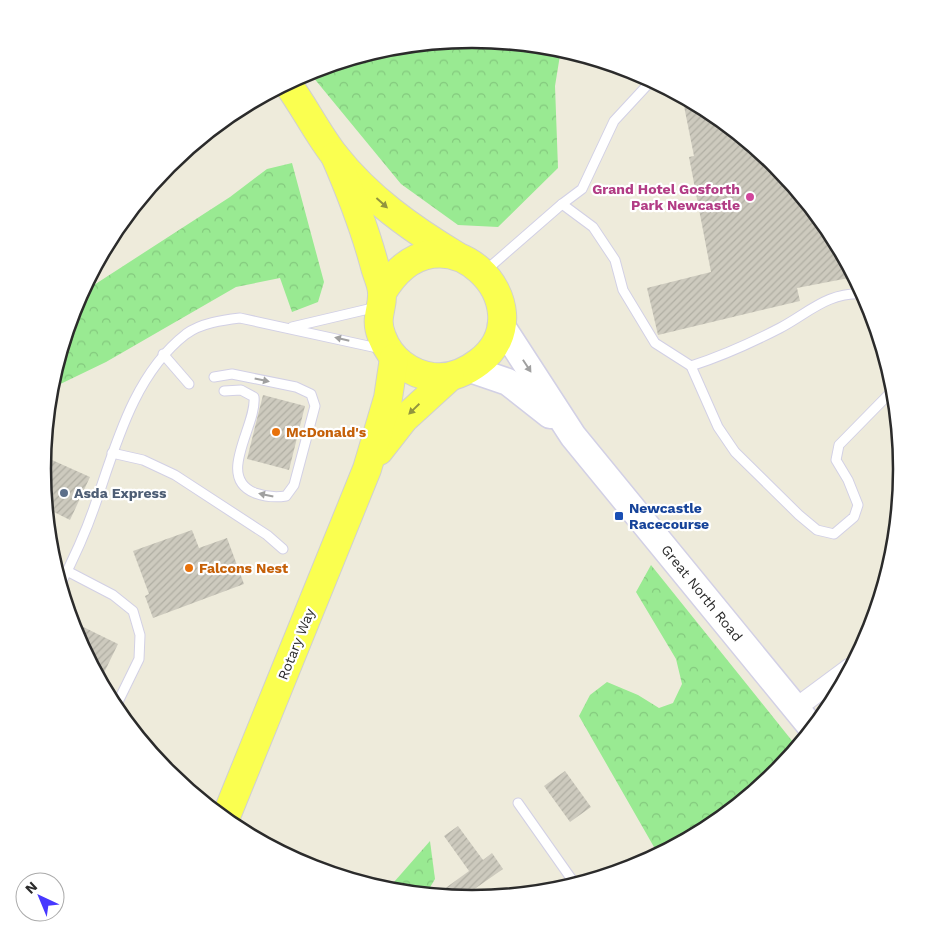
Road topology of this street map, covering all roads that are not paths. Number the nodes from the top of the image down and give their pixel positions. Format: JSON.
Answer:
{"nodes":[{"id":1,"x":646,"y":86,"type":"edge"},
{"id":2,"x":291,"y":89,"type":"edge"},
{"id":3,"x":335,"y":156,"type":"junction"},
{"id":4,"x":562,"y":204,"type":"junction"},
{"id":5,"x":460,"y":257,"type":"junction"},
{"id":6,"x":484,"y":272,"type":"junction"},
{"id":7,"x":855,"y":293,"type":"edge"},
{"id":8,"x":381,"y":300,"type":"junction"},
{"id":9,"x":501,"y":325,"type":"junction"},
{"id":10,"x":287,"y":328,"type":"junction"},
{"id":11,"x":164,"y":354,"type":"junction"},
{"id":12,"x":392,"y":354,"type":"junction"},
{"id":13,"x":692,"y":366,"type":"junction"},
{"id":14,"x":460,"y":373,"type":"junction"},
{"id":15,"x":214,"y":376,"type":"dead end"},
{"id":16,"x":189,"y":384,"type":"dead end"},
{"id":17,"x":224,"y":391,"type":"dead end"},
{"id":18,"x":887,"y":397,"type":"edge"},
{"id":19,"x":573,"y":436,"type":"junction"},
{"id":20,"x":112,"y":453,"type":"junction"},
{"id":21,"x":367,"y":469,"type":"junction"},
{"id":22,"x":283,"y":549,"type":"dead end"},
{"id":23,"x":67,"y":571,"type":"junction"},
{"id":24,"x":65,"y":576,"type":"edge"},
{"id":25,"x":838,"y":677,"type":"edge"},
{"id":26,"x":120,"y":698,"type":"edge"},
{"id":27,"x":796,"y":708,"type":"junction"},
{"id":28,"x":808,"y":723,"type":"edge"},
{"id":29,"x":518,"y":803,"type":"dead end"},
{"id":30,"x":228,"y":812,"type":"edge"},
{"id":31,"x":570,"y":877,"type":"edge"}],
"edges":[{"from":1,"to":4,"type":"lane"},
{"from":2,"to":3,"type":"main road"},
{"from":3,"to":5,"type":"main road","one_way":true},
{"from":3,"to":8,"type":"main road"},
{"from":4,"to":6,"type":"lane"},
{"from":4,"to":13,"type":"lane"},
{"from":5,"to":6,"type":"main road"},
{"from":5,"to":8,"type":"main road"},
{"from":6,"to":9,"type":"main road"},
{"from":7,"to":13,"type":"lane"},
{"from":8,"to":10,"type":"lane"},
{"from":8,"to":12,"type":"main road"},
{"from":9,"to":14,"type":"main road"},
{"from":9,"to":19,"type":"main road","name":"Great North Road","one_way":true},
{"from":10,"to":11,"type":"lane"},
{"from":12,"to":10,"type":"lane","one_way":true},
{"from":11,"to":16,"type":"lane"},
{"from":11,"to":20,"type":"lane"},
{"from":12,"to":14,"type":"main road"},
{"from":12,"to":21,"type":"main road","name":"Rotary Way"},
{"from":13,"to":18,"type":"lane"},
{"from":14,"to":19,"type":"main road","name":"Great North Road"},
{"from":14,"to":21,"type":"main road","name":"Rotary Way","one_way":true},
{"from":15,"to":17,"type":"lane","one_way":true},
{"from":19,"to":27,"type":"main road","name":"Great North Road"},
{"from":20,"to":22,"type":"lane"},
{"from":20,"to":23,"type":"lane"},
{"from":21,"to":30,"type":"main road","name":"Rotary Way"},
{"from":23,"to":24,"type":"lane"},
{"from":23,"to":26,"type":"lane"},
{"from":25,"to":27,"type":"street"},
{"from":27,"to":28,"type":"main road","name":"Great North Road"},
{"from":29,"to":31,"type":"lane"}]}
